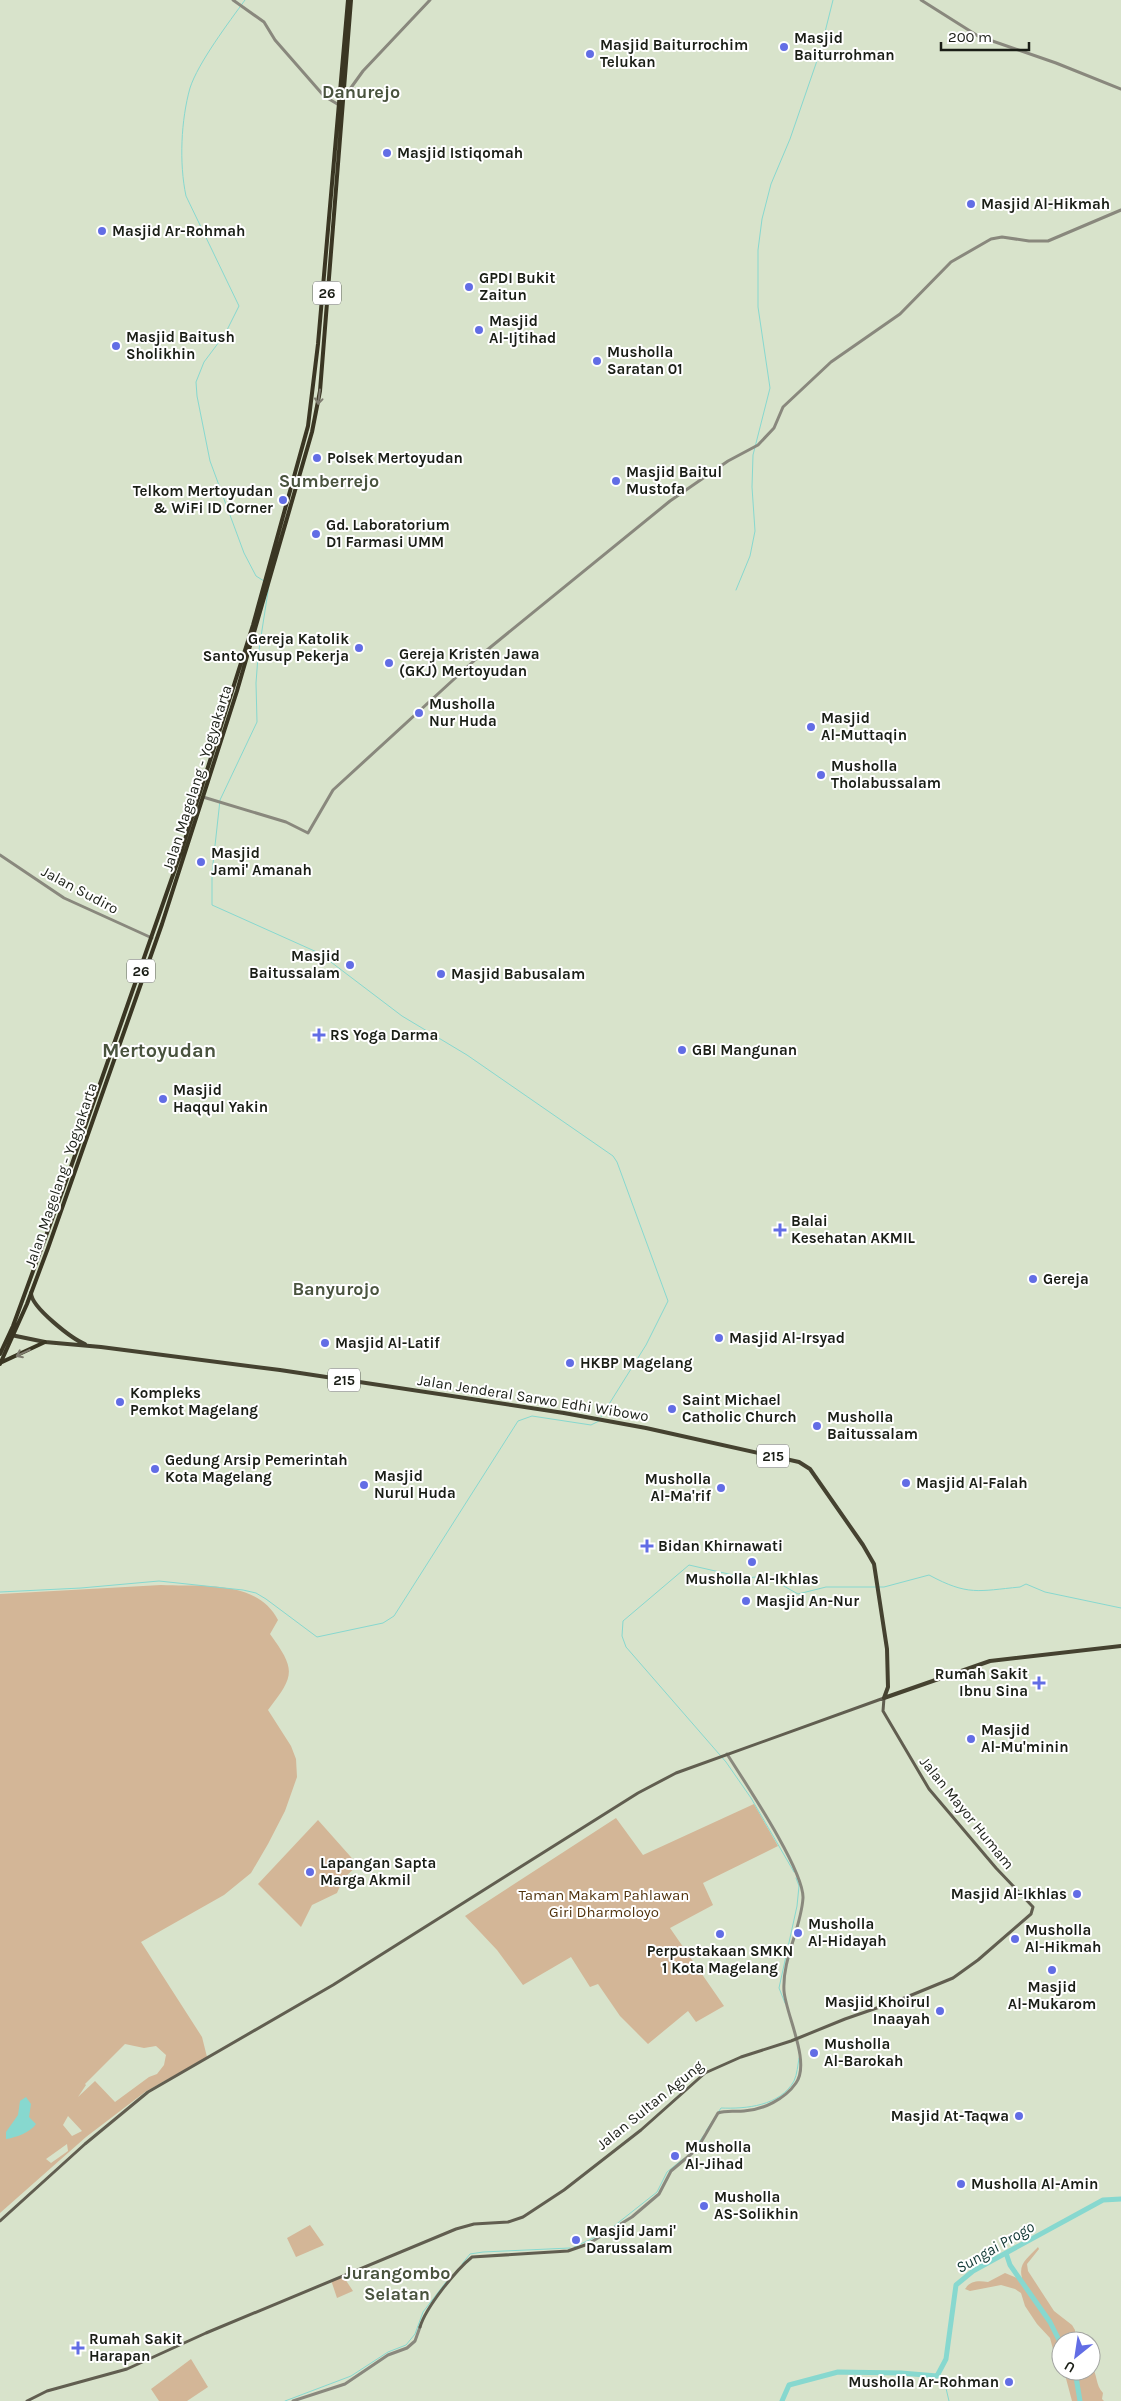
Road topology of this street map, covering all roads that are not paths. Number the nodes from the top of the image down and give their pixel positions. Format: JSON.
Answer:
{"nodes":[{"id":1,"x":233,"y":0,"type":"edge"},
{"id":2,"x":350,"y":0,"type":"edge"},
{"id":3,"x":430,"y":0,"type":"edge"},
{"id":4,"x":921,"y":0,"type":"edge"},
{"id":5,"x":1121,"y":89,"type":"edge"},
{"id":6,"x":345,"y":96,"type":"junction"},
{"id":7,"x":339,"y":106,"type":"junction"},
{"id":8,"x":1121,"y":210,"type":"edge"},
{"id":9,"x":301,"y":462,"type":"junction"},
{"id":10,"x":255,"y":626,"type":"junction"},
{"id":11,"x":203,"y":797,"type":"junction"},
{"id":12,"x":0,"y":856,"type":"edge"},
{"id":13,"x":152,"y":938,"type":"junction"},
{"id":14,"x":32,"y":1291,"type":"junction"},
{"id":15,"x":29,"y":1300,"type":"junction"},
{"id":16,"x":36,"y":1304,"type":"junction"},
{"id":17,"x":21,"y":1306,"type":"junction"},
{"id":18,"x":11,"y":1335,"type":"junction"},
{"id":19,"x":70,"y":1336,"type":"junction"},
{"id":20,"x":45,"y":1342,"type":"junction"},
{"id":21,"x":68,"y":1345,"type":"junction"},
{"id":22,"x":89,"y":1346,"type":"junction"},
{"id":23,"x":0,"y":1354,"type":"edge"},
{"id":24,"x":0,"y":1364,"type":"edge"},
{"id":25,"x":1121,"y":1646,"type":"edge"},
{"id":26,"x":884,"y":1698,"type":"junction"},
{"id":27,"x":724,"y":1755,"type":"junction"},
{"id":28,"x":1033,"y":1909,"type":"joint"},
{"id":29,"x":794,"y":2040,"type":"junction"},
{"id":30,"x":0,"y":2222,"type":"edge"},
{"id":31,"x":587,"y":2244,"type":"joint"},
{"id":32,"x":420,"y":2327,"type":"joint"},
{"id":33,"x":27,"y":2401,"type":"edge"},
{"id":34,"x":293,"y":2401,"type":"edge"}],
"edges":[{"from":1,"to":7,"type":"street"},
{"from":2,"to":6,"type":"highway","name":"Jalan Magelang - Yogyakarta","number":"26"},
{"from":2,"to":7,"type":"highway","name":"Jalan Magelang - Yogyakarta","number":"26"},
{"from":3,"to":6,"type":"street"},
{"from":4,"to":5,"type":"street"},
{"from":6,"to":9,"type":"highway","name":"Jalan Magelang - Yogyakarta","number":"26","one_way":true},
{"from":7,"to":9,"type":"highway","name":"Jalan Magelang - Yogyakarta","number":"26"},
{"from":8,"to":11,"type":"street"},
{"from":9,"to":10,"type":"highway","name":"Jalan Magelang - Yogyakarta","number":"26"},
{"from":9,"to":10,"type":"highway","name":"Jalan Magelang - Yogyakarta","number":"26"},
{"from":10,"to":11,"type":"highway","name":"Jalan Magelang - Yogyakarta","number":"26"},
{"from":10,"to":13,"type":"highway","name":"Jalan Magelang - Yogyakarta","number":"26"},
{"from":11,"to":14,"type":"highway","name":"Jalan Magelang - Yogyakarta","number":"26"},
{"from":12,"to":13,"type":"street","name":"Jalan Sudiro"},
{"from":13,"to":17,"type":"highway","name":"Jalan Magelang - Yogyakarta","number":"26"},
{"from":14,"to":15,"type":"highway","name":"Jalan Magelang - Yogyakarta","number":"26"},
{"from":14,"to":16,"type":"main road","name":"Jalan Jenderal Sarwo Edhi Wibowo","number":"215"},
{"from":15,"to":16,"type":"main road","name":"Jalan Jenderal Sarwo Edhi Wibowo"},
{"from":15,"to":17,"type":"main road"},
{"from":15,"to":18,"type":"highway","name":"Jalan Magelang - Yogyakarta","number":"26"},
{"from":16,"to":19,"type":"main road","name":"Jalan Jenderal Sarwo Edhi Wibowo","number":"215"},
{"from":17,"to":18,"type":"highway","name":"Jalan Magelang - Yogyakarta","number":"26"},
{"from":18,"to":20,"type":"main road","name":"Jalan Jenderal Sarwo Edhi Wibowo","number":"215"},
{"from":18,"to":23,"type":"highway","name":"Jalan Magelang - Yogyakarta","number":"26"},
{"from":18,"to":24,"type":"highway","name":"Jalan Magelang - Yogyakarta","number":"26"},
{"from":19,"to":21,"type":"main road"},
{"from":19,"to":22,"type":"main road","name":"Jalan Jenderal Sarwo Edhi Wibowo","number":"215"},
{"from":20,"to":21,"type":"main road","name":"Jalan Jenderal Sarwo Edhi Wibowo","number":"215"},
{"from":20,"to":24,"type":"highway","one_way":true},
{"from":21,"to":22,"type":"main road","name":"Jalan Jenderal Sarwo Edhi Wibowo","number":"215"},
{"from":22,"to":26,"type":"main road","name":"Jalan Jenderal Sarwo Edhi Wibowo","number":"215"},
{"from":25,"to":26,"type":"main road"},
{"from":26,"to":27,"type":"main road"},
{"from":26,"to":28,"type":"main road","name":"Jalan Mayor Humam"},
{"from":27,"to":29,"type":"street"},
{"from":27,"to":30,"type":"main road"},
{"from":28,"to":29,"type":"main road","name":"Jalan Sultan Agung"},
{"from":29,"to":31,"type":"street"},
{"from":29,"to":33,"type":"main road","name":"Jalan Sultan Agung"},
{"from":31,"to":32,"type":"main road"},
{"from":32,"to":34,"type":"street"}]}
